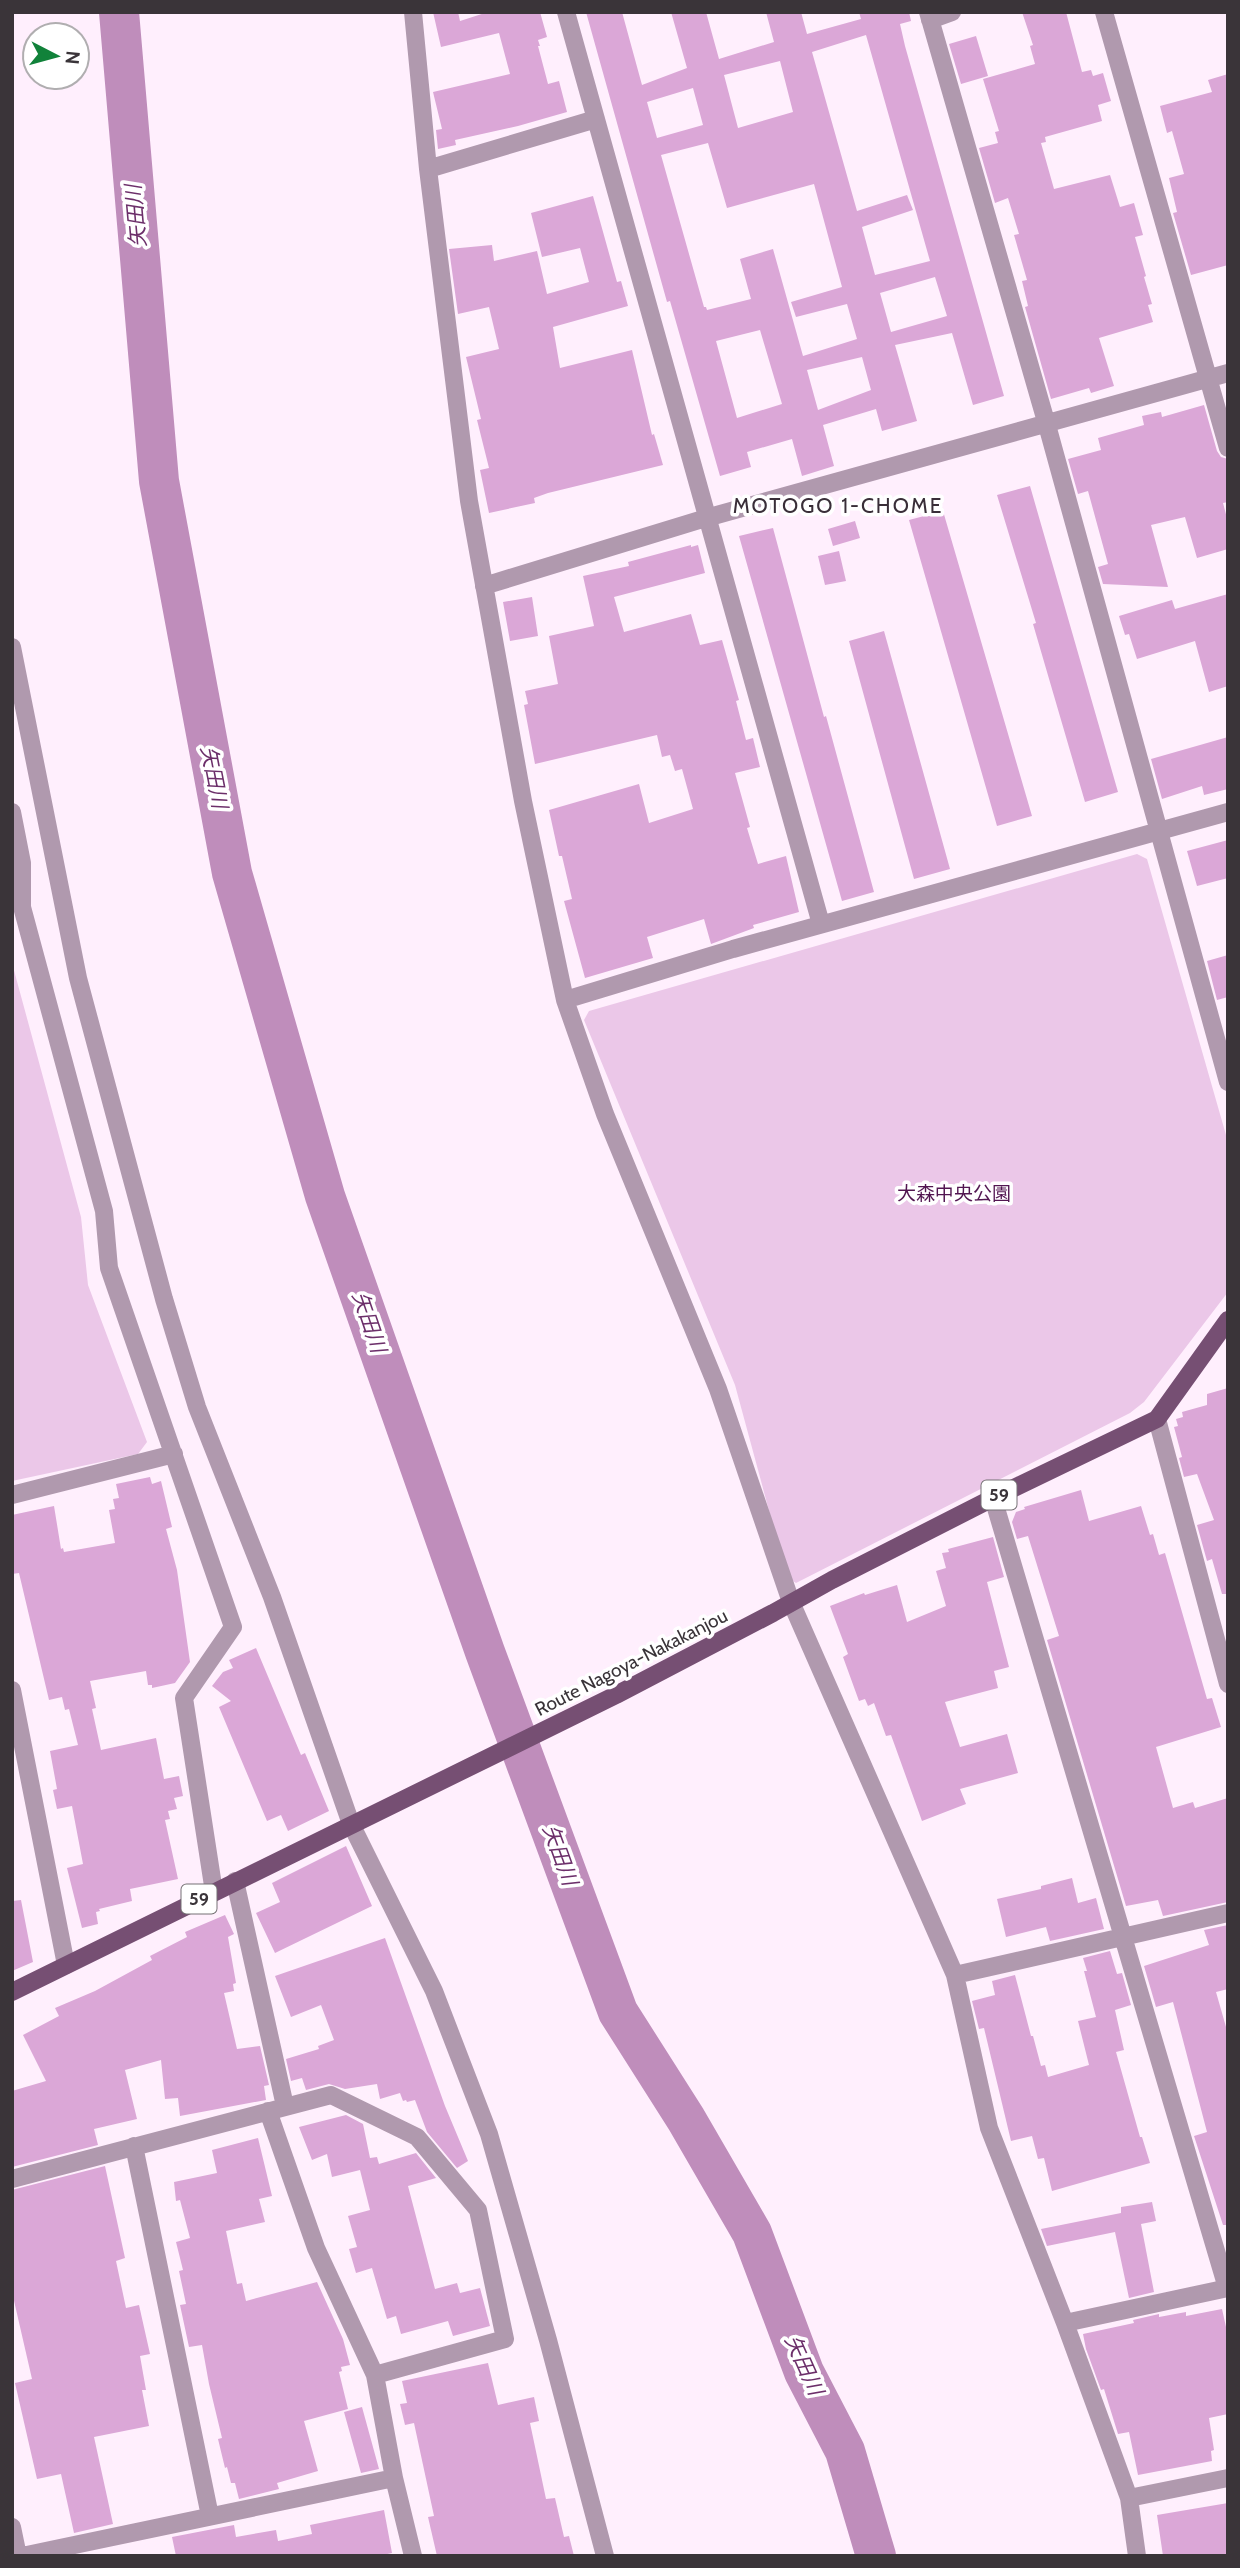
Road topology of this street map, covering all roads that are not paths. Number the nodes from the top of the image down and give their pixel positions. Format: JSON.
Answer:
{"nodes":[{"id":1,"x":414,"y":12,"type":"edge"},
{"id":2,"x":566,"y":12,"type":"edge"},
{"id":3,"x":952,"y":12,"type":"edge"},
{"id":4,"x":1104,"y":12,"type":"edge"},
{"id":5,"x":929,"y":16,"type":"edge"},
{"id":6,"x":596,"y":119,"type":"junction"},
{"id":7,"x":428,"y":169,"type":"junction"},
{"id":8,"x":1228,"y":373,"type":"edge"},
{"id":9,"x":1209,"y":379,"type":"junction"},
{"id":10,"x":1047,"y":425,"type":"junction"},
{"id":11,"x":1228,"y":448,"type":"edge"},
{"id":12,"x":706,"y":518,"type":"junction"},
{"id":13,"x":484,"y":586,"type":"junction"},
{"id":14,"x":12,"y":647,"type":"edge"},
{"id":15,"x":12,"y":812,"type":"edge"},
{"id":16,"x":1228,"y":812,"type":"edge"},
{"id":17,"x":1160,"y":831,"type":"junction"},
{"id":18,"x":17,"y":908,"type":"edge"},
{"id":19,"x":821,"y":924,"type":"junction"},
{"id":20,"x":565,"y":1000,"type":"junction"},
{"id":21,"x":1228,"y":1082,"type":"edge"},
{"id":22,"x":1228,"y":1320,"type":"edge"},
{"id":23,"x":1157,"y":1419,"type":"junction"},
{"id":24,"x":174,"y":1454,"type":"junction"},
{"id":25,"x":12,"y":1495,"type":"edge"},
{"id":26,"x":993,"y":1498,"type":"junction"},
{"id":27,"x":791,"y":1602,"type":"junction"},
{"id":28,"x":1228,"y":1684,"type":"edge"},
{"id":29,"x":12,"y":1689,"type":"edge"},
{"id":30,"x":351,"y":1824,"type":"junction"},
{"id":31,"x":234,"y":1881,"type":"junction"},
{"id":32,"x":214,"y":1892,"type":"junction"},
{"id":33,"x":1228,"y":1913,"type":"edge"},
{"id":34,"x":1125,"y":1937,"type":"junction"},
{"id":35,"x":66,"y":1965,"type":"junction"},
{"id":36,"x":955,"y":1975,"type":"junction"},
{"id":37,"x":12,"y":1992,"type":"edge"},
{"id":38,"x":276,"y":2108,"type":"junction"},
{"id":39,"x":134,"y":2146,"type":"junction"},
{"id":40,"x":12,"y":2179,"type":"edge"},
{"id":41,"x":1228,"y":2288,"type":"edge"},
{"id":42,"x":1065,"y":2323,"type":"junction"},
{"id":43,"x":375,"y":2375,"type":"junction"},
{"id":44,"x":394,"y":2478,"type":"junction"},
{"id":45,"x":1228,"y":2478,"type":"edge"},
{"id":46,"x":1129,"y":2498,"type":"junction"},
{"id":47,"x":210,"y":2516,"type":"junction"},
{"id":48,"x":12,"y":2526,"type":"edge"},
{"id":49,"x":20,"y":2556,"type":"edge"},
{"id":50,"x":413,"y":2556,"type":"edge"},
{"id":51,"x":605,"y":2556,"type":"edge"},
{"id":52,"x":1137,"y":2556,"type":"edge"}],
"edges":[{"from":1,"to":7,"type":"street"},
{"from":2,"to":6,"type":"street"},
{"from":3,"to":5,"type":"street"},
{"from":4,"to":9,"type":"street"},
{"from":5,"to":10,"type":"street"},
{"from":6,"to":7,"type":"street"},
{"from":6,"to":12,"type":"street"},
{"from":7,"to":13,"type":"street"},
{"from":8,"to":9,"type":"street"},
{"from":9,"to":10,"type":"street"},
{"from":9,"to":11,"type":"street"},
{"from":10,"to":12,"type":"street"},
{"from":10,"to":17,"type":"street"},
{"from":12,"to":13,"type":"street"},
{"from":12,"to":19,"type":"street"},
{"from":13,"to":20,"type":"street"},
{"from":14,"to":30,"type":"street"},
{"from":15,"to":18,"type":"street"},
{"from":16,"to":17,"type":"street"},
{"from":17,"to":19,"type":"street"},
{"from":17,"to":21,"type":"street"},
{"from":18,"to":24,"type":"street"},
{"from":19,"to":20,"type":"street"},
{"from":20,"to":27,"type":"street"},
{"from":22,"to":23,"type":"main road","name":"Route Nagoya-Nakakanjou","number":"59"},
{"from":23,"to":26,"type":"main road","name":"Route Nagoya-Nakakanjou","number":"59"},
{"from":23,"to":28,"type":"street"},
{"from":24,"to":25,"type":"street"},
{"from":24,"to":32,"type":"street"},
{"from":26,"to":27,"type":"main road","name":"Route Nagoya-Nakakanjou","number":"59"},
{"from":26,"to":34,"type":"street"},
{"from":27,"to":30,"type":"main road","name":"Route Nagoya-Nakakanjou","number":"59"},
{"from":27,"to":36,"type":"street"},
{"from":29,"to":35,"type":"street"},
{"from":30,"to":31,"type":"main road","name":"Route Nagoya-Nakakanjou","number":"59"},
{"from":30,"to":51,"type":"street"},
{"from":31,"to":32,"type":"main road","name":"Route Nagoya-Nakakanjou","number":"59"},
{"from":31,"to":38,"type":"street"},
{"from":32,"to":35,"type":"main road","name":"Route Nagoya-Nakakanjou","number":"59"},
{"from":33,"to":34,"type":"street"},
{"from":34,"to":36,"type":"street"},
{"from":34,"to":41,"type":"street"},
{"from":35,"to":37,"type":"main road","name":"Route Nagoya-Nakakanjou","number":"59"},
{"from":36,"to":42,"type":"street"},
{"from":38,"to":39,"type":"street"},
{"from":38,"to":43,"type":"street"},
{"from":38,"to":43,"type":"street"},
{"from":39,"to":40,"type":"street"},
{"from":39,"to":47,"type":"street"},
{"from":41,"to":42,"type":"street"},
{"from":42,"to":46,"type":"street"},
{"from":43,"to":44,"type":"street"},
{"from":44,"to":47,"type":"street"},
{"from":44,"to":50,"type":"street"},
{"from":45,"to":46,"type":"street"},
{"from":46,"to":52,"type":"street"},
{"from":47,"to":49,"type":"street"},
{"from":48,"to":49,"type":"street"}]}
